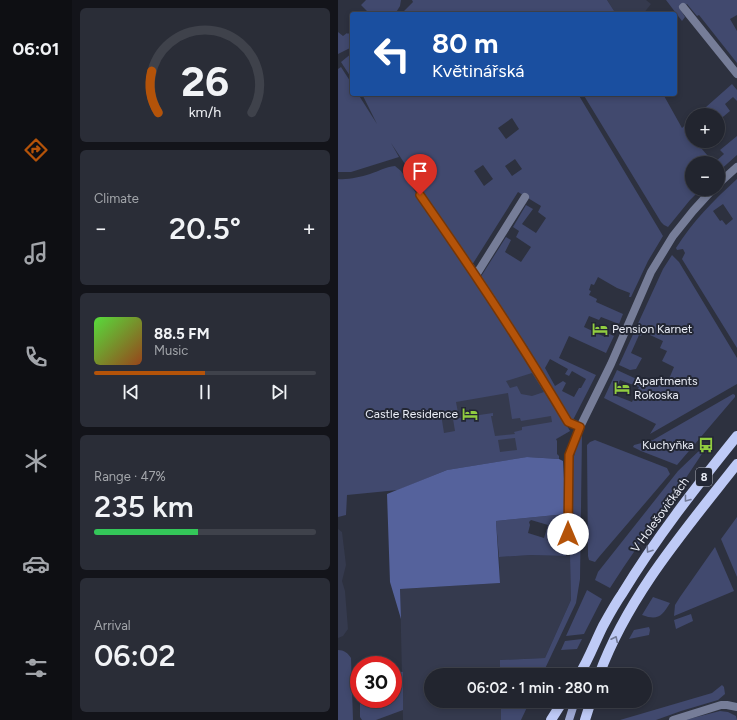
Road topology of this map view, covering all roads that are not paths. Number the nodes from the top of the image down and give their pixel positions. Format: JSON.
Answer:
{"nodes":[{"id":1,"x":683,"y":7,"type":"dead end"},
{"id":2,"x":737,"y":74,"type":"edge"},
{"id":3,"x":737,"y":167,"type":"edge"},
{"id":4,"x":725,"y":178,"type":"edge"},
{"id":5,"x":420,"y":195,"type":"dead end"},
{"id":6,"x":707,"y":196,"type":"edge"},
{"id":7,"x":525,"y":197,"type":"dead end"},
{"id":8,"x":476,"y":275,"type":"junction"},
{"id":9,"x":580,"y":427,"type":"junction"},
{"id":10,"x":737,"y":436,"type":"edge"},
{"id":11,"x":737,"y":464,"type":"edge"},
{"id":12,"x":568,"y":534,"type":"dead end"},
{"id":13,"x":589,"y":660,"type":"junction"},
{"id":14,"x":584,"y":668,"type":"edge"},
{"id":15,"x":586,"y":668,"type":"edge"},
{"id":16,"x":602,"y":668,"type":"edge"},
{"id":17,"x":737,"y":707,"type":"edge"},
{"id":18,"x":559,"y":708,"type":"edge"},
{"id":19,"x":572,"y":708,"type":"edge"},
{"id":20,"x":588,"y":708,"type":"edge"},
{"id":21,"x":551,"y":720,"type":"edge"},
{"id":22,"x":569,"y":720,"type":"edge"},
{"id":23,"x":585,"y":720,"type":"edge"},
{"id":24,"x":673,"y":720,"type":"edge"}],
"edges":[{"from":1,"to":2,"type":"street"},
{"from":3,"to":4,"type":"street"},
{"from":5,"to":8,"type":"street"},
{"from":6,"to":9,"type":"street"},
{"from":7,"to":8,"type":"street"},
{"from":8,"to":9,"type":"street"},
{"from":9,"to":12,"type":"street"},
{"from":10,"to":13,"type":"main road","name":"V Holešovičkách","number":"8","one_way":true},
{"from":16,"to":11,"type":"main road","number":"8","one_way":true},
{"from":13,"to":14,"type":"main road"},
{"from":13,"to":15,"type":"main road","number":"8"},
{"from":17,"to":24,"type":"street"},
{"from":18,"to":21,"type":"main road"},
{"from":19,"to":22,"type":"main road"},
{"from":20,"to":23,"type":"main road"}]}
